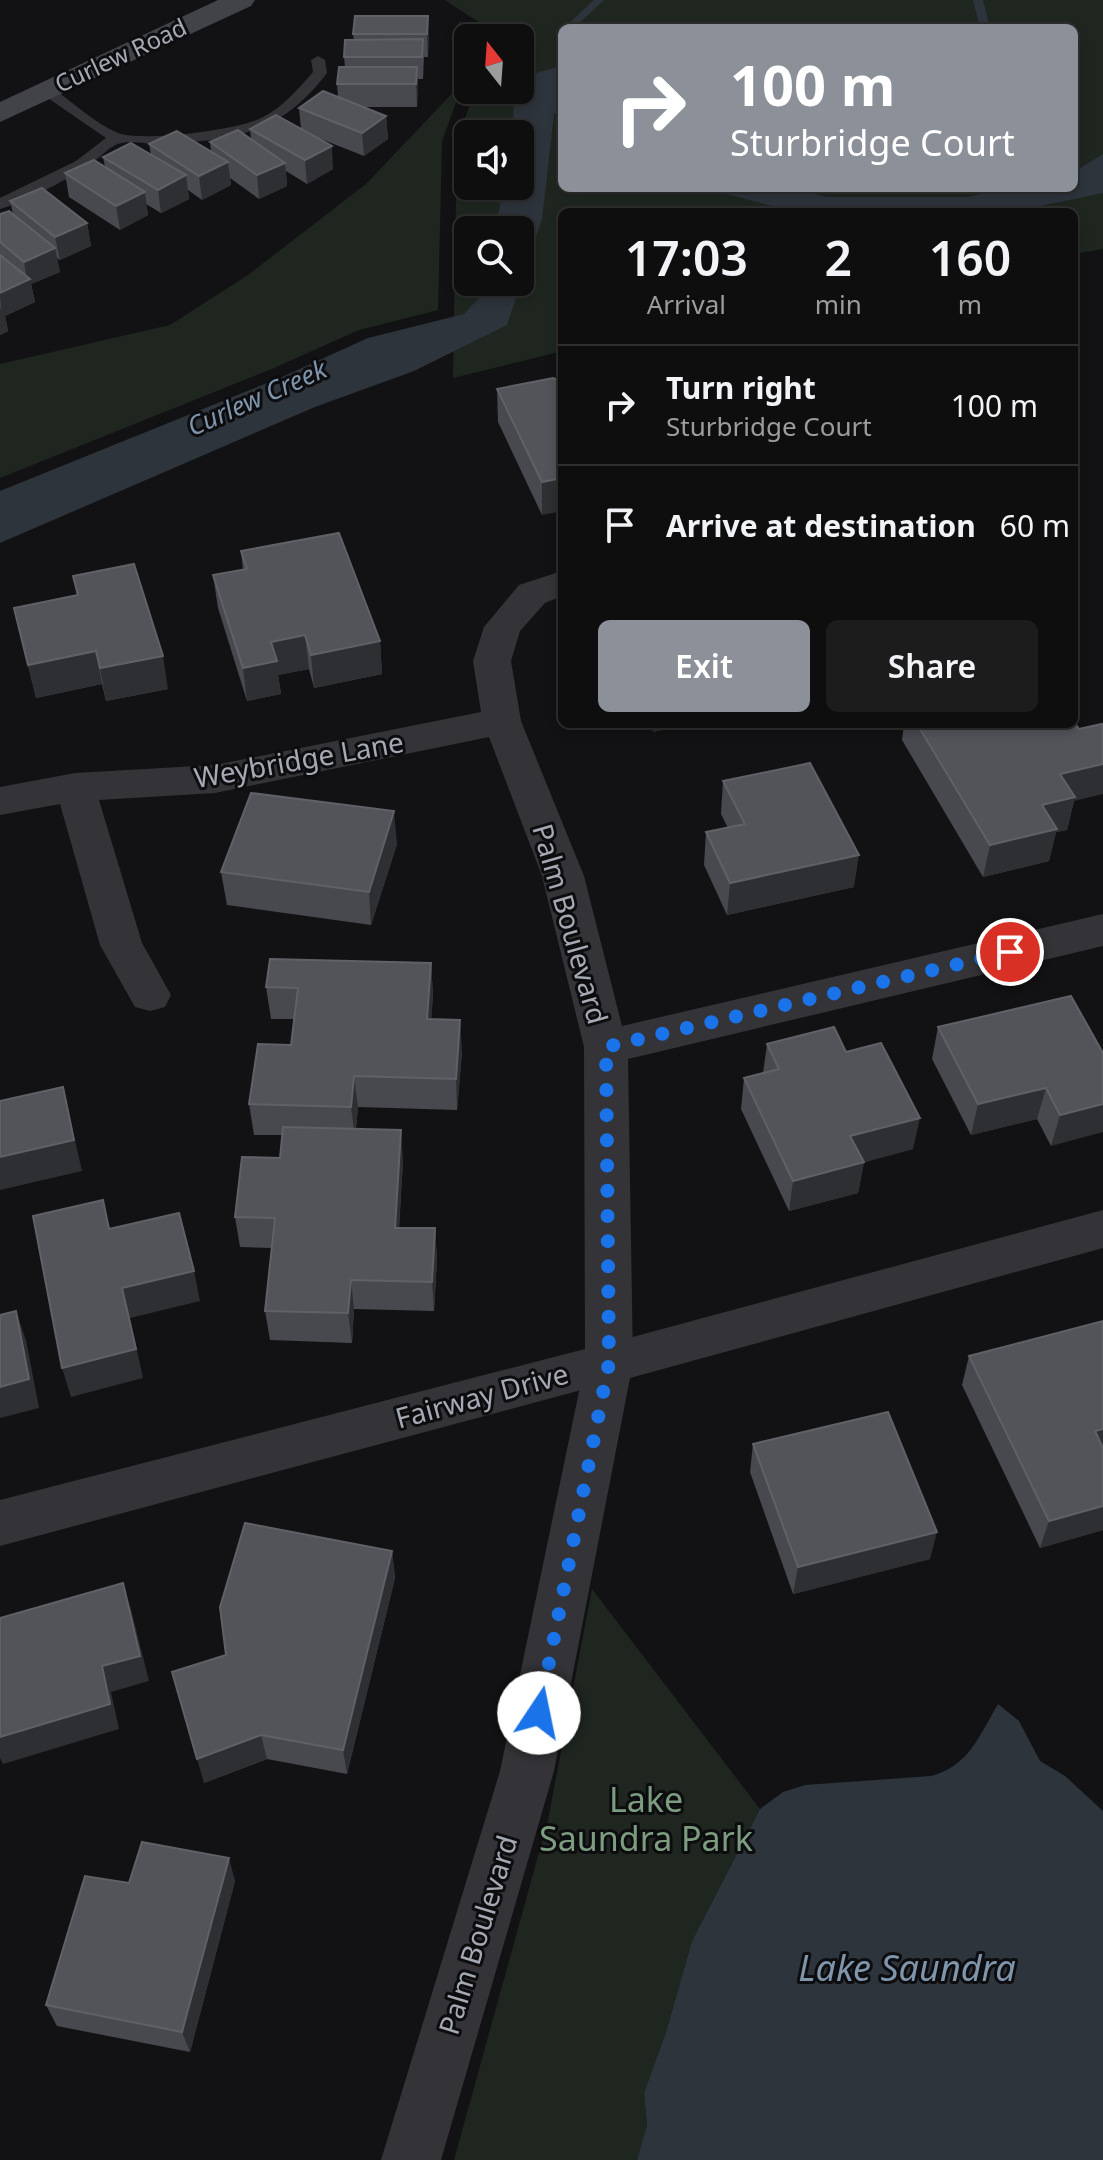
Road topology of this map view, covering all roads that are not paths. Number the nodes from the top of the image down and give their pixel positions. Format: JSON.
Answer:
{"nodes":[{"id":1,"x":241,"y":0,"type":"edge"},
{"id":2,"x":318,"y":60,"type":"dead end"},
{"id":3,"x":47,"y":91,"type":"junction"},
{"id":4,"x":0,"y":113,"type":"edge"},
{"id":5,"x":116,"y":138,"type":"junction"},
{"id":6,"x":0,"y":204,"type":"edge"},
{"id":7,"x":547,"y":588,"type":"edge"},
{"id":8,"x":502,"y":721,"type":"junction"},
{"id":9,"x":75,"y":787,"type":"junction"},
{"id":10,"x":0,"y":801,"type":"edge"},
{"id":11,"x":1103,"y":930,"type":"edge"},
{"id":12,"x":150,"y":995,"type":"dead end"},
{"id":13,"x":606,"y":1047,"type":"junction"},
{"id":14,"x":1103,"y":1229,"type":"edge"},
{"id":15,"x":609,"y":1363,"type":"junction"},
{"id":16,"x":0,"y":1523,"type":"edge"},
{"id":17,"x":411,"y":2160,"type":"edge"}],
"edges":[{"from":1,"to":3,"type":"main road","name":"Curlew Road"},
{"from":2,"to":5,"type":"lane"},
{"from":3,"to":4,"type":"main road","name":"Curlew Road"},
{"from":3,"to":5,"type":"lane"},
{"from":5,"to":6,"type":"lane"},
{"from":7,"to":8,"type":"street","name":"Palm Boulevard"},
{"from":8,"to":9,"type":"street","name":"Weybridge Lane"},
{"from":8,"to":13,"type":"street","name":"Palm Boulevard"},
{"from":9,"to":10,"type":"street","name":"Weybridge Lane"},
{"from":9,"to":12,"type":"street"},
{"from":11,"to":13,"type":"street"},
{"from":13,"to":15,"type":"street","name":"Palm Boulevard"},
{"from":14,"to":15,"type":"street","name":"Fairway Drive"},
{"from":15,"to":16,"type":"street","name":"Fairway Drive"},
{"from":15,"to":17,"type":"street","name":"Palm Boulevard"}]}
